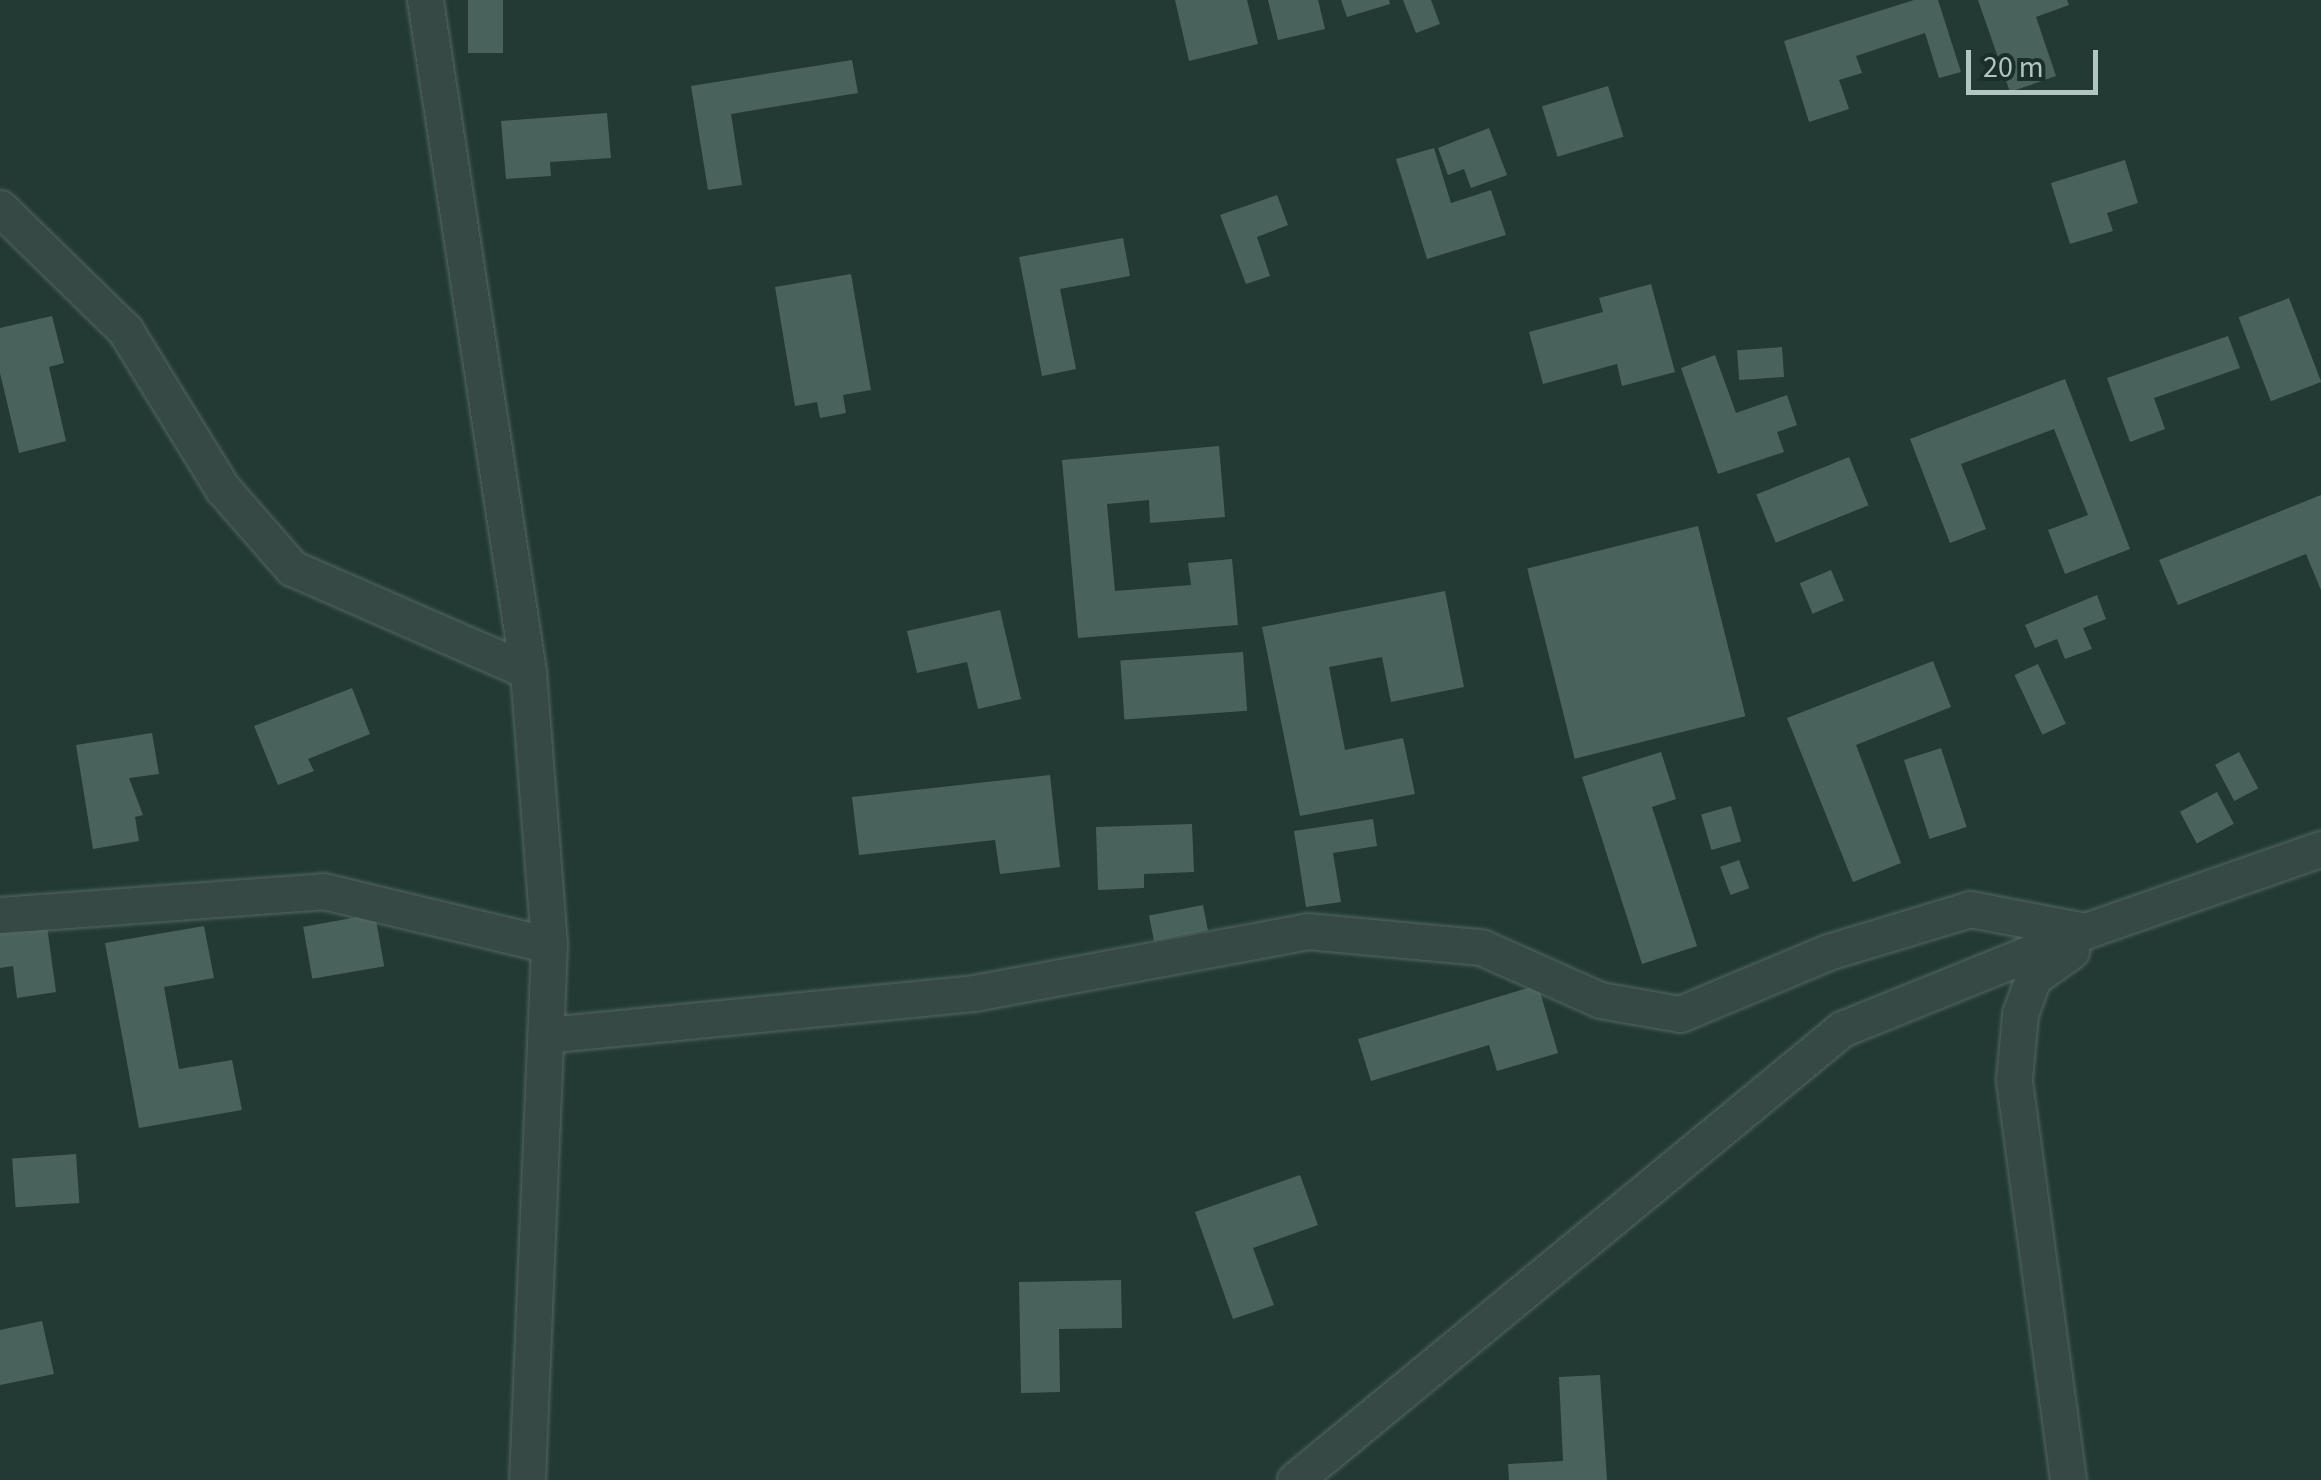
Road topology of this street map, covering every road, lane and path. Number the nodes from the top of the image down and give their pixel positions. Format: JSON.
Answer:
{"nodes":[{"id":1,"x":425,"y":0,"type":"edge"},
{"id":2,"x":0,"y":208,"type":"edge"},
{"id":3,"x":528,"y":672,"type":"junction"},
{"id":4,"x":2321,"y":848,"type":"edge"},
{"id":5,"x":0,"y":914,"type":"edge"},
{"id":6,"x":2099,"y":926,"type":"junction"},
{"id":7,"x":549,"y":945,"type":"junction"},
{"id":8,"x":547,"y":1035,"type":"junction"},
{"id":9,"x":526,"y":1480,"type":"edge"},
{"id":10,"x":1294,"y":1480,"type":"edge"},
{"id":11,"x":2068,"y":1480,"type":"edge"}],
"edges":[{"from":1,"to":3,"type":"street"},
{"from":2,"to":3,"type":"street"},
{"from":3,"to":7,"type":"street"},
{"from":4,"to":6,"type":"street"},
{"from":5,"to":7,"type":"street"},
{"from":6,"to":8,"type":"street"},
{"from":6,"to":10,"type":"street"},
{"from":6,"to":11,"type":"street"},
{"from":7,"to":8,"type":"street"},
{"from":8,"to":9,"type":"street"}]}
